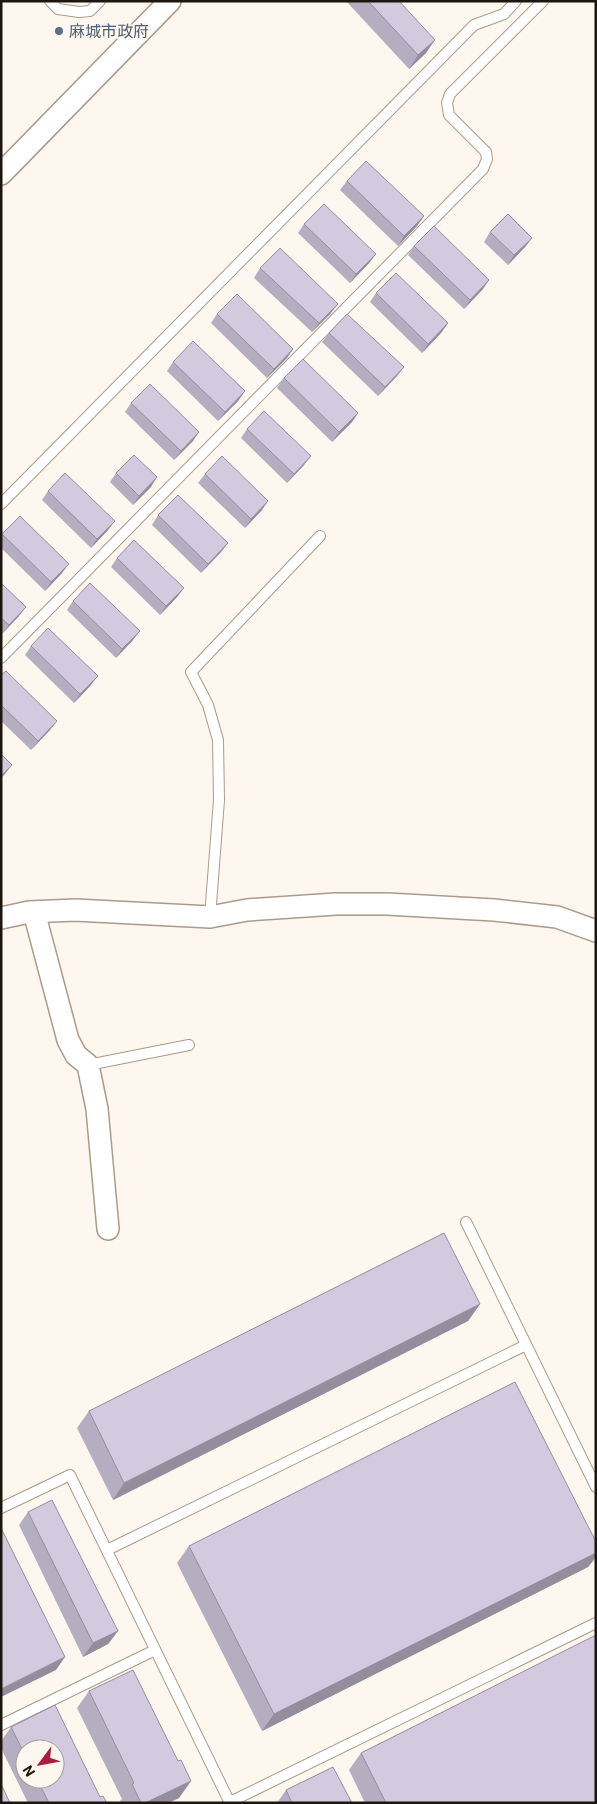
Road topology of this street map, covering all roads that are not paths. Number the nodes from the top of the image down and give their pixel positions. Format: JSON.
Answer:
{"nodes":[{"id":1,"x":50,"y":1,"type":"edge"},
{"id":2,"x":100,"y":1,"type":"edge"},
{"id":3,"x":170,"y":1,"type":"edge"},
{"id":4,"x":516,"y":1,"type":"edge"},
{"id":5,"x":544,"y":1,"type":"edge"},
{"id":6,"x":1,"y":174,"type":"edge"},
{"id":7,"x":1,"y":504,"type":"edge"},
{"id":8,"x":320,"y":536,"type":"dead end"},
{"id":9,"x":1,"y":658,"type":"edge"},
{"id":10,"x":34,"y":912,"type":"junction"},
{"id":11,"x":210,"y":917,"type":"junction"},
{"id":12,"x":1,"y":918,"type":"edge"},
{"id":13,"x":596,"y":931,"type":"edge"},
{"id":14,"x":189,"y":1045,"type":"dead end"},
{"id":15,"x":88,"y":1065,"type":"junction"},
{"id":16,"x":466,"y":1222,"type":"dead end"},
{"id":17,"x":108,"y":1229,"type":"dead end"},
{"id":18,"x":526,"y":1345,"type":"junction"},
{"id":19,"x":596,"y":1487,"type":"edge"},
{"id":20,"x":1,"y":1508,"type":"edge"},
{"id":21,"x":107,"y":1550,"type":"junction"},
{"id":22,"x":596,"y":1623,"type":"edge"},
{"id":23,"x":155,"y":1650,"type":"junction"},
{"id":24,"x":1,"y":1725,"type":"edge"},
{"id":25,"x":229,"y":1802,"type":"edge"}],
"edges":[{"from":1,"to":2,"type":"lane"},
{"from":3,"to":6,"type":"street"},
{"from":4,"to":7,"type":"lane"},
{"from":5,"to":9,"type":"lane"},
{"from":8,"to":11,"type":"lane"},
{"from":10,"to":11,"type":"street"},
{"from":10,"to":12,"type":"street"},
{"from":10,"to":15,"type":"street"},
{"from":11,"to":13,"type":"street"},
{"from":14,"to":15,"type":"lane"},
{"from":15,"to":17,"type":"street"},
{"from":16,"to":18,"type":"lane"},
{"from":18,"to":19,"type":"lane"},
{"from":18,"to":21,"type":"lane"},
{"from":20,"to":21,"type":"lane"},
{"from":21,"to":23,"type":"lane"},
{"from":22,"to":25,"type":"lane"},
{"from":23,"to":24,"type":"lane"},
{"from":23,"to":25,"type":"lane"}]}
